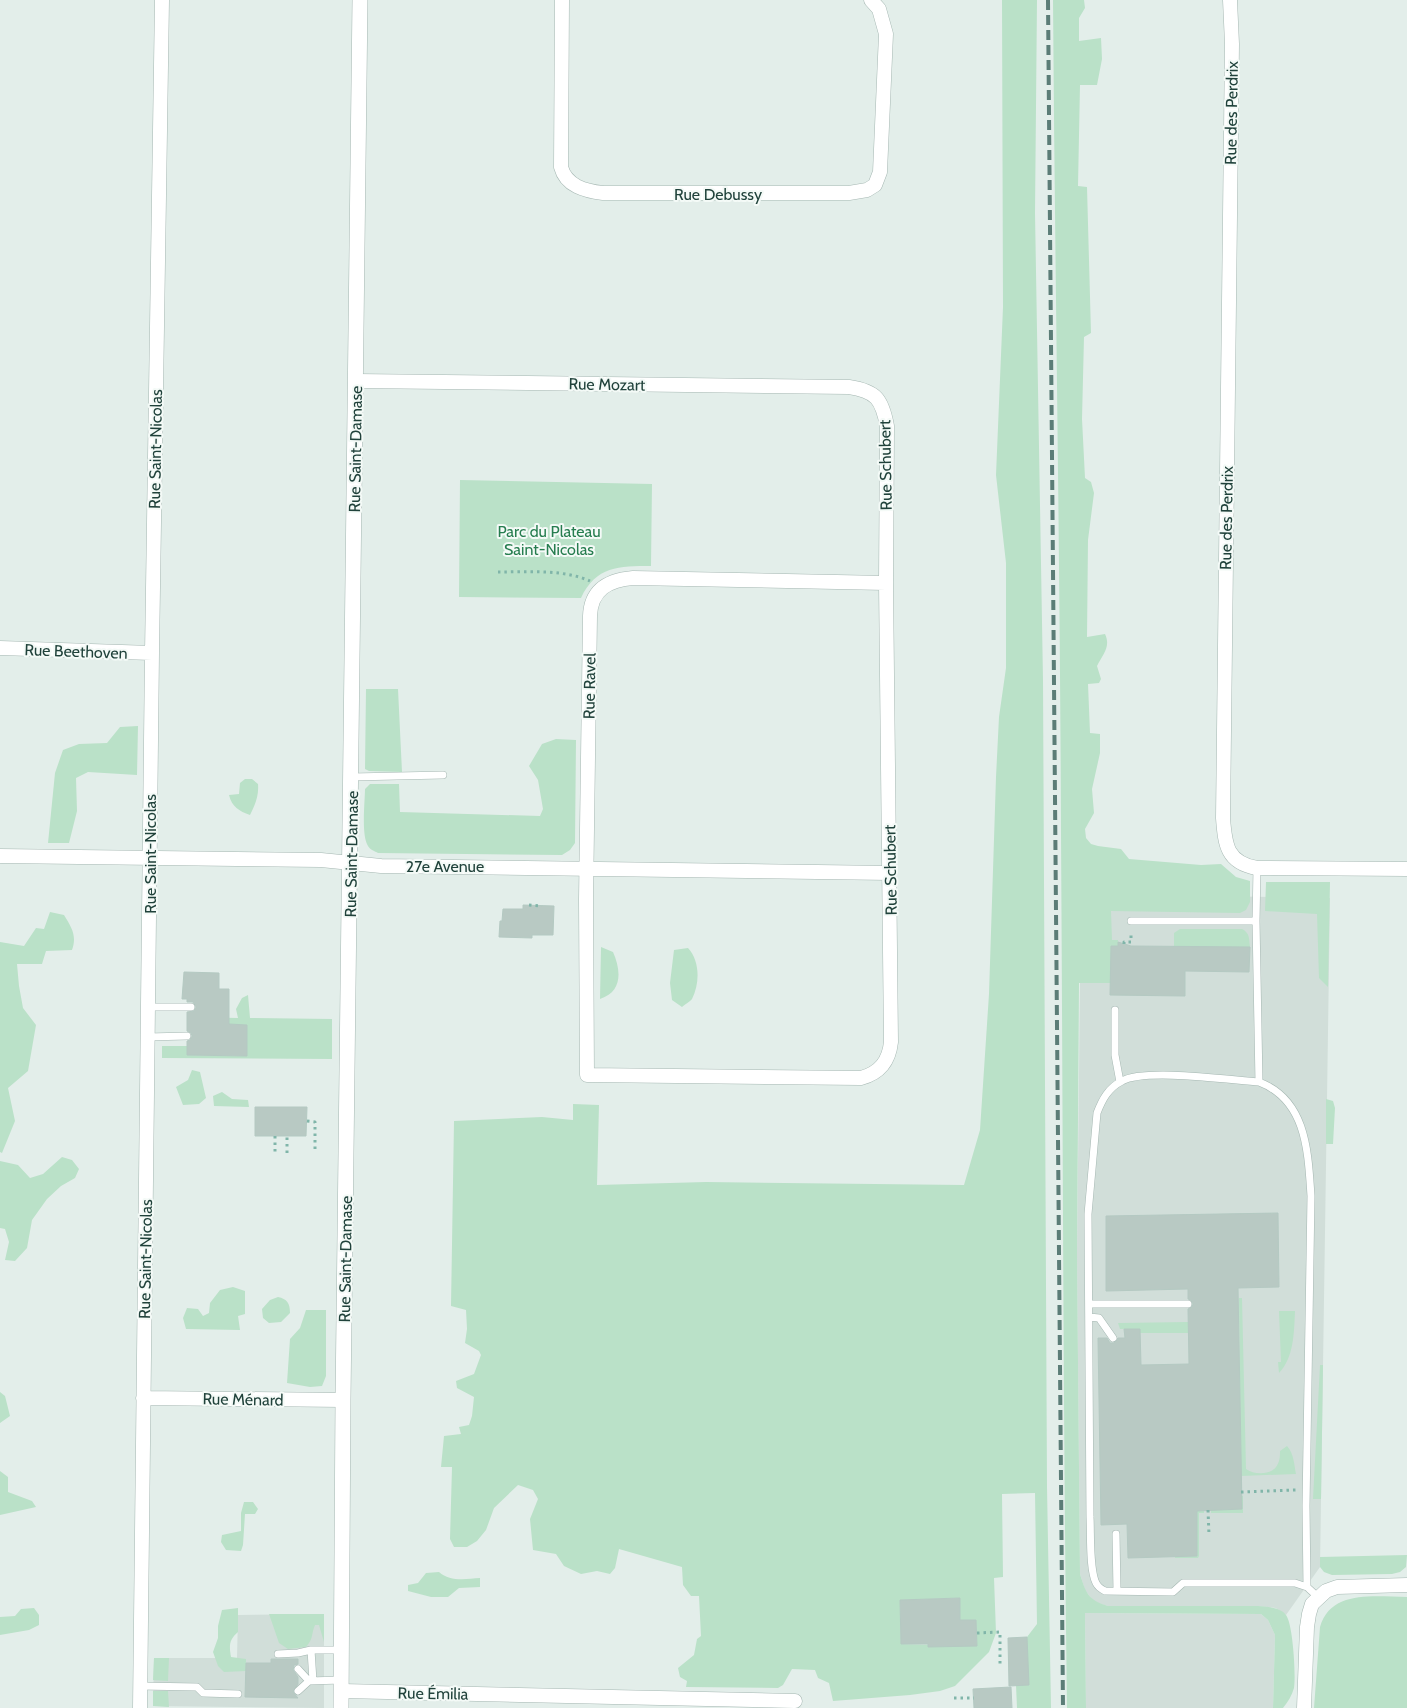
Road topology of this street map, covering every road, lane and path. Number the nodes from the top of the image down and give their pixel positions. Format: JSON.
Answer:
{"nodes":[{"id":1,"x":162,"y":0,"type":"edge"},
{"id":2,"x":360,"y":0,"type":"edge"},
{"id":3,"x":562,"y":0,"type":"edge"},
{"id":4,"x":1230,"y":0,"type":"edge"},
{"id":5,"x":875,"y":5,"type":"edge"},
{"id":6,"x":356,"y":381,"type":"junction"},
{"id":7,"x":857,"y":389,"type":"joint"},
{"id":8,"x":498,"y":572,"type":"dead end"},
{"id":9,"x":886,"y":584,"type":"junction"},
{"id":10,"x":600,"y":590,"type":"junction"},
{"id":11,"x":0,"y":648,"type":"edge"},
{"id":12,"x":152,"y":653,"type":"junction"},
{"id":13,"x":444,"y":776,"type":"dead end"},
{"id":14,"x":352,"y":778,"type":"junction"},
{"id":15,"x":0,"y":856,"type":"edge"},
{"id":16,"x":150,"y":859,"type":"junction"},
{"id":17,"x":350,"y":864,"type":"junction"},
{"id":18,"x":1257,"y":868,"type":"junction"},
{"id":19,"x":586,"y":869,"type":"junction"},
{"id":20,"x":1407,"y":869,"type":"edge"},
{"id":21,"x":890,"y":872,"type":"junction"},
{"id":22,"x":528,"y":905,"type":"dead end"},
{"id":23,"x":542,"y":906,"type":"dead end"},
{"id":24,"x":1131,"y":921,"type":"dead end"},
{"id":25,"x":1256,"y":922,"type":"junction"},
{"id":26,"x":1131,"y":942,"type":"dead end"},
{"id":27,"x":1124,"y":944,"type":"dead end"},
{"id":28,"x":149,"y":1007,"type":"junction"},
{"id":29,"x":191,"y":1007,"type":"dead end"},
{"id":30,"x":1114,"y":1010,"type":"dead end"},
{"id":31,"x":148,"y":1036,"type":"junction"},
{"id":32,"x":187,"y":1036,"type":"dead end"},
{"id":33,"x":587,"y":1075,"type":"joint"},
{"id":34,"x":1120,"y":1082,"type":"junction"},
{"id":35,"x":1259,"y":1082,"type":"junction"},
{"id":36,"x":306,"y":1121,"type":"dead end"},
{"id":37,"x":275,"y":1136,"type":"dead end"},
{"id":38,"x":288,"y":1136,"type":"dead end"},
{"id":39,"x":275,"y":1152,"type":"dead end"},
{"id":40,"x":288,"y":1152,"type":"dead end"},
{"id":41,"x":315,"y":1153,"type":"dead end"},
{"id":42,"x":1089,"y":1304,"type":"junction"},
{"id":43,"x":1188,"y":1304,"type":"dead end"},
{"id":44,"x":1089,"y":1317,"type":"junction"},
{"id":45,"x":1113,"y":1338,"type":"dead end"},
{"id":46,"x":143,"y":1398,"type":"junction"},
{"id":47,"x":343,"y":1400,"type":"junction"},
{"id":48,"x":1306,"y":1490,"type":"junction"},
{"id":49,"x":1241,"y":1492,"type":"dead end"},
{"id":50,"x":1208,"y":1510,"type":"dead end"},
{"id":51,"x":1116,"y":1534,"type":"dead end"},
{"id":52,"x":1209,"y":1536,"type":"dead end"},
{"id":53,"x":1407,"y":1585,"type":"edge"},
{"id":54,"x":1307,"y":1586,"type":"junction"},
{"id":55,"x":1117,"y":1592,"type":"junction"},
{"id":56,"x":1318,"y":1597,"type":"junction"},
{"id":57,"x":977,"y":1634,"type":"dead end"},
{"id":58,"x":311,"y":1650,"type":"junction"},
{"id":59,"x":342,"y":1650,"type":"junction"},
{"id":60,"x":278,"y":1654,"type":"dead end"},
{"id":61,"x":1000,"y":1666,"type":"dead end"},
{"id":62,"x":298,"y":1669,"type":"dead end"},
{"id":63,"x":311,"y":1681,"type":"junction"},
{"id":64,"x":140,"y":1686,"type":"junction"},
{"id":65,"x":342,"y":1686,"type":"junction"},
{"id":66,"x":298,"y":1691,"type":"dead end"},
{"id":67,"x":238,"y":1694,"type":"dead end"},
{"id":68,"x":954,"y":1698,"type":"dead end"},
{"id":69,"x":974,"y":1698,"type":"dead end"},
{"id":70,"x":795,"y":1701,"type":"dead end"},
{"id":71,"x":140,"y":1708,"type":"edge"},
{"id":72,"x":342,"y":1708,"type":"edge"},
{"id":73,"x":1304,"y":1708,"type":"edge"}],
"edges":[{"from":1,"to":12,"type":"street","name":"Rue Saint-Nicolas"},
{"from":2,"to":6,"type":"street","name":"Rue Saint-Damase"},
{"from":3,"to":5,"type":"street","name":"Rue Debussy"},
{"from":4,"to":18,"type":"street","name":"Rue des Perdrix"},
{"from":6,"to":7,"type":"street","name":"Rue Mozart"},
{"from":6,"to":14,"type":"street","name":"Rue Saint-Damase"},
{"from":7,"to":9,"type":"street","name":"Rue Schubert"},
{"from":8,"to":10,"type":"path"},
{"from":9,"to":10,"type":"street"},
{"from":9,"to":21,"type":"street","name":"Rue Schubert"},
{"from":10,"to":19,"type":"street","name":"Rue Ravel"},
{"from":11,"to":12,"type":"street","name":"Rue Beethoven"},
{"from":12,"to":16,"type":"street","name":"Rue Saint-Nicolas"},
{"from":13,"to":14,"type":"lane"},
{"from":14,"to":17,"type":"street","name":"Rue Saint-Damase"},
{"from":15,"to":16,"type":"street","name":"27e Avenue"},
{"from":16,"to":17,"type":"street","name":"27e Avenue"},
{"from":16,"to":28,"type":"street","name":"Rue Saint-Nicolas"},
{"from":17,"to":19,"type":"street","name":"27e Avenue"},
{"from":17,"to":47,"type":"street","name":"Rue Saint-Damase"},
{"from":18,"to":20,"type":"street","name":"Rue des Perdrix"},
{"from":18,"to":25,"type":"lane"},
{"from":19,"to":21,"type":"street","name":"27e Avenue"},
{"from":19,"to":33,"type":"street","name":"Rue Ravel"},
{"from":21,"to":33,"type":"street","name":"Rue Schubert"},
{"from":22,"to":23,"type":"path"},
{"from":24,"to":25,"type":"lane"},
{"from":25,"to":35,"type":"lane"},
{"from":26,"to":27,"type":"path"},
{"from":28,"to":29,"type":"lane"},
{"from":28,"to":31,"type":"street","name":"Rue Saint-Nicolas"},
{"from":30,"to":34,"type":"lane"},
{"from":31,"to":32,"type":"lane"},
{"from":31,"to":46,"type":"street","name":"Rue Saint-Nicolas"},
{"from":34,"to":35,"type":"lane"},
{"from":34,"to":42,"type":"lane"},
{"from":35,"to":48,"type":"lane"},
{"from":36,"to":41,"type":"path"},
{"from":37,"to":39,"type":"path"},
{"from":38,"to":40,"type":"path"},
{"from":42,"to":43,"type":"lane"},
{"from":42,"to":44,"type":"lane"},
{"from":44,"to":45,"type":"lane"},
{"from":44,"to":55,"type":"lane"},
{"from":46,"to":47,"type":"street","name":"Rue Ménard"},
{"from":46,"to":64,"type":"street","name":"Rue Saint-Nicolas"},
{"from":47,"to":59,"type":"street","name":"Rue Saint-Damase"},
{"from":48,"to":49,"type":"path"},
{"from":48,"to":54,"type":"lane"},
{"from":50,"to":52,"type":"path"},
{"from":51,"to":55,"type":"lane"},
{"from":53,"to":56,"type":"street"},
{"from":54,"to":55,"type":"lane"},
{"from":54,"to":56,"type":"lane"},
{"from":56,"to":73,"type":"street"},
{"from":57,"to":61,"type":"path"},
{"from":58,"to":59,"type":"lane"},
{"from":58,"to":60,"type":"lane"},
{"from":58,"to":63,"type":"lane"},
{"from":59,"to":65,"type":"street","name":"Rue Saint-Damase"},
{"from":62,"to":63,"type":"lane"},
{"from":63,"to":65,"type":"lane"},
{"from":63,"to":66,"type":"lane"},
{"from":64,"to":67,"type":"lane"},
{"from":64,"to":71,"type":"street","name":"Rue Saint-Nicolas"},
{"from":65,"to":70,"type":"street","name":"Rue Émilia"},
{"from":65,"to":72,"type":"street","name":"Rue Saint-Damase"},
{"from":68,"to":69,"type":"path"}]}
